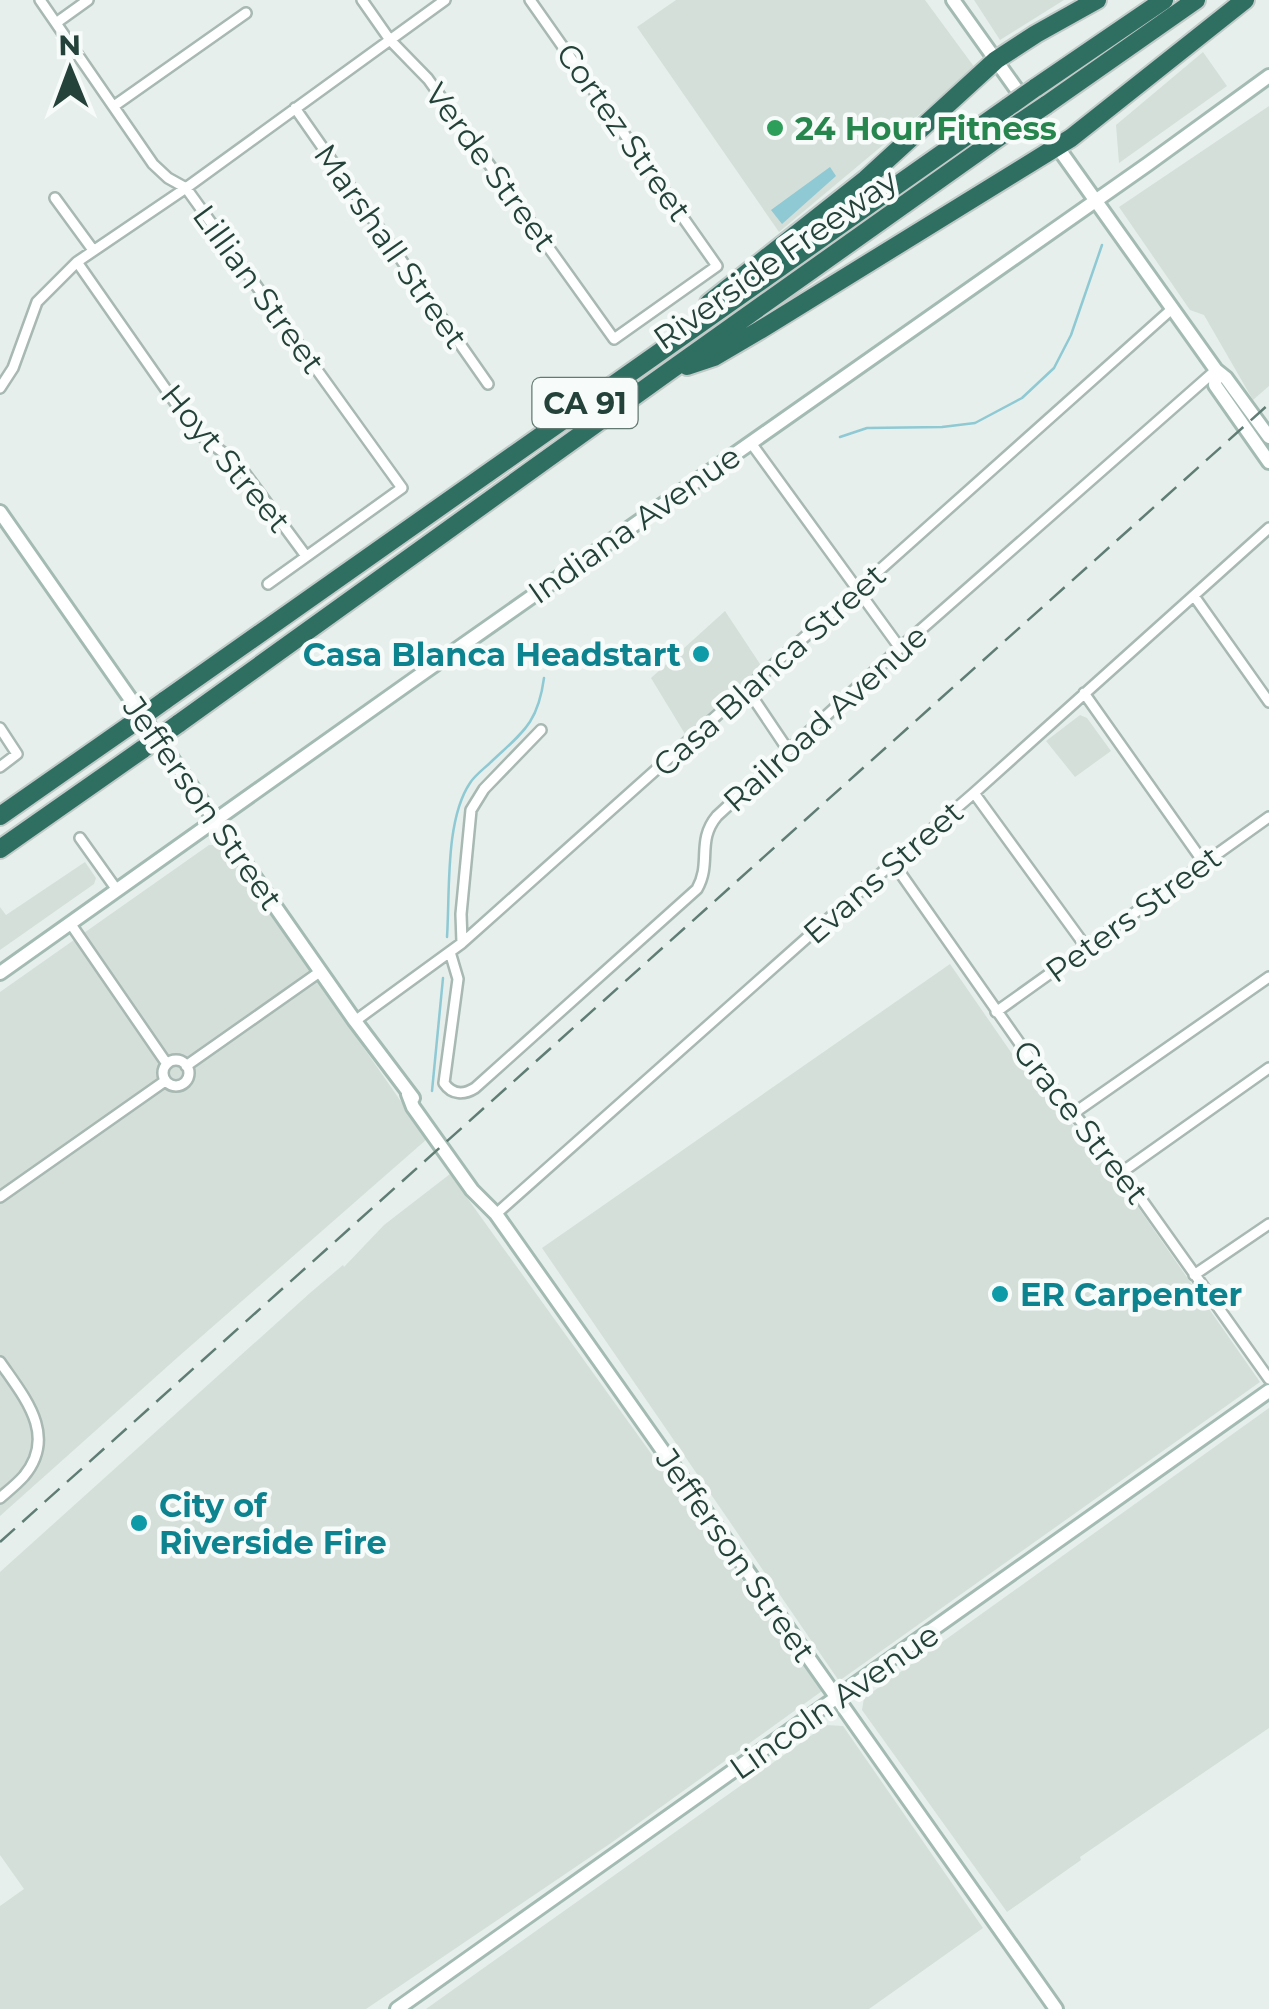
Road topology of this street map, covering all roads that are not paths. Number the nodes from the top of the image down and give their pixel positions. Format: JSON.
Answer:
{"nodes":[{"id":1,"x":40,"y":0,"type":"edge"},
{"id":2,"x":88,"y":0,"type":"edge"},
{"id":3,"x":362,"y":0,"type":"edge"},
{"id":4,"x":444,"y":0,"type":"edge"},
{"id":5,"x":530,"y":0,"type":"edge"},
{"id":6,"x":953,"y":0,"type":"edge"},
{"id":7,"x":1098,"y":0,"type":"edge"},
{"id":8,"x":1164,"y":0,"type":"edge"},
{"id":9,"x":1196,"y":0,"type":"edge"},
{"id":10,"x":1245,"y":0,"type":"edge"},
{"id":11,"x":246,"y":13,"type":"dead end"},
{"id":12,"x":56,"y":22,"type":"junction"},
{"id":13,"x":390,"y":40,"type":"junction"},
{"id":14,"x":996,"y":60,"type":"junction"},
{"id":15,"x":1269,"y":76,"type":"edge"},
{"id":16,"x":114,"y":106,"type":"junction"},
{"id":17,"x":295,"y":108,"type":"junction"},
{"id":18,"x":1058,"y":146,"type":"junction"},
{"id":19,"x":186,"y":188,"type":"junction"},
{"id":20,"x":56,"y":198,"type":"dead end"},
{"id":21,"x":1097,"y":200,"type":"junction"},
{"id":22,"x":93,"y":250,"type":"junction"},
{"id":23,"x":78,"y":262,"type":"junction"},
{"id":24,"x":1173,"y":308,"type":"junction"},
{"id":25,"x":677,"y":338,"type":"junction"},
{"id":26,"x":614,"y":339,"type":"joint"},
{"id":27,"x":1216,"y":370,"type":"junction"},
{"id":28,"x":668,"y":372,"type":"junction"},
{"id":29,"x":488,"y":384,"type":"dead end"},
{"id":30,"x":0,"y":388,"type":"edge"},
{"id":31,"x":1269,"y":436,"type":"edge"},
{"id":32,"x":750,"y":443,"type":"junction"},
{"id":33,"x":1269,"y":462,"type":"edge"},
{"id":34,"x":0,"y":512,"type":"edge"},
{"id":35,"x":1269,"y":528,"type":"edge"},
{"id":36,"x":306,"y":556,"type":"junction"},
{"id":37,"x":268,"y":584,"type":"dead end"},
{"id":38,"x":858,"y":591,"type":"junction"},
{"id":39,"x":1194,"y":596,"type":"junction"},
{"id":40,"x":900,"y":648,"type":"junction"},
{"id":41,"x":748,"y":689,"type":"junction"},
{"id":42,"x":1084,"y":693,"type":"junction"},
{"id":43,"x":1269,"y":702,"type":"edge"},
{"id":44,"x":0,"y":728,"type":"edge"},
{"id":45,"x":540,"y":730,"type":"dead end"},
{"id":46,"x":788,"y":750,"type":"junction"},
{"id":47,"x":0,"y":766,"type":"edge"},
{"id":48,"x":974,"y":793,"type":"junction"},
{"id":49,"x":0,"y":816,"type":"edge"},
{"id":50,"x":1269,"y":817,"type":"edge"},
{"id":51,"x":216,"y":822,"type":"junction"},
{"id":52,"x":80,"y":838,"type":"dead end"},
{"id":53,"x":0,"y":850,"type":"edge"},
{"id":54,"x":1204,"y":863,"type":"junction"},
{"id":55,"x":894,"y":864,"type":"junction"},
{"id":56,"x":117,"y":890,"type":"junction"},
{"id":57,"x":70,"y":923,"type":"junction"},
{"id":58,"x":462,"y":943,"type":"junction"},
{"id":59,"x":1086,"y":947,"type":"junction"},
{"id":60,"x":450,"y":952,"type":"junction"},
{"id":61,"x":321,"y":971,"type":"junction"},
{"id":62,"x":0,"y":973,"type":"edge"},
{"id":63,"x":1269,"y":977,"type":"edge"},
{"id":64,"x":996,"y":1012,"type":"junction"},
{"id":65,"x":356,"y":1021,"type":"junction"},
{"id":66,"x":167,"y":1064,"type":"junction"},
{"id":67,"x":186,"y":1066,"type":"junction"},
{"id":68,"x":1269,"y":1068,"type":"edge"},
{"id":69,"x":165,"y":1081,"type":"junction"},
{"id":70,"x":1074,"y":1113,"type":"junction"},
{"id":71,"x":1122,"y":1172,"type":"junction"},
{"id":72,"x":0,"y":1198,"type":"edge"},
{"id":73,"x":496,"y":1214,"type":"junction"},
{"id":74,"x":1269,"y":1224,"type":"edge"},
{"id":75,"x":1194,"y":1275,"type":"junction"},
{"id":76,"x":0,"y":1362,"type":"edge"},
{"id":77,"x":1269,"y":1379,"type":"edge"},
{"id":78,"x":1269,"y":1391,"type":"edge"},
{"id":79,"x":0,"y":1498,"type":"edge"},
{"id":80,"x":837,"y":1698,"type":"junction"},
{"id":81,"x":397,"y":2009,"type":"edge"},
{"id":82,"x":1056,"y":2009,"type":"edge"}],
"edges":[{"from":1,"to":12,"type":"street","name":"Lillian Street"},
{"from":2,"to":12,"type":"street"},
{"from":3,"to":13,"type":"street","name":"Verde Street"},
{"from":4,"to":13,"type":"street"},
{"from":5,"to":26,"type":"street","name":"Cortez Street"},
{"from":6,"to":14,"type":"street"},
{"from":7,"to":14,"type":"highway"},
{"from":8,"to":25,"type":"highway","name":"Riverside Freeway","number":"CA 91","bridge":true},
{"from":9,"to":28,"type":"highway","name":"Riverside Freeway","number":"CA 91","bridge":true},
{"from":10,"to":18,"type":"highway"},
{"from":11,"to":16,"type":"street"},
{"from":12,"to":16,"type":"street","name":"Lillian Street"},
{"from":13,"to":17,"type":"street"},
{"from":13,"to":26,"type":"street","name":"Verde Street"},
{"from":14,"to":18,"type":"street"},
{"from":14,"to":25,"type":"highway"},
{"from":15,"to":21,"type":"street","name":"Indiana Avenue"},
{"from":16,"to":19,"type":"street","name":"Lillian Street"},
{"from":17,"to":19,"type":"street"},
{"from":17,"to":29,"type":"street","name":"Marshall Street"},
{"from":18,"to":21,"type":"street"},
{"from":18,"to":28,"type":"highway"},
{"from":19,"to":22,"type":"street"},
{"from":19,"to":36,"type":"street","name":"Lillian Street"},
{"from":20,"to":22,"type":"street"},
{"from":21,"to":24,"type":"street"},
{"from":21,"to":32,"type":"street","name":"Indiana Avenue"},
{"from":22,"to":23,"type":"street"},
{"from":23,"to":30,"type":"street"},
{"from":23,"to":36,"type":"street","name":"Hoyt Street"},
{"from":24,"to":27,"type":"street"},
{"from":24,"to":38,"type":"street","name":"Casa Blanca Street"},
{"from":25,"to":49,"type":"highway","name":"Riverside Freeway","number":"CA 91","bridge":true},
{"from":27,"to":31,"type":"street"},
{"from":27,"to":33,"type":"street"},
{"from":27,"to":40,"type":"street","name":"Railroad Avenue"},
{"from":28,"to":53,"type":"highway","name":"Riverside Freeway","number":"CA 91","bridge":true},
{"from":32,"to":38,"type":"street"},
{"from":32,"to":51,"type":"street","name":"Indiana Avenue"},
{"from":34,"to":51,"type":"street","name":"Jefferson Street"},
{"from":35,"to":39,"type":"street","name":"Evans Street"},
{"from":36,"to":37,"type":"street"},
{"from":38,"to":40,"type":"street"},
{"from":38,"to":41,"type":"street","name":"Casa Blanca Street"},
{"from":39,"to":42,"type":"street","name":"Evans Street"},
{"from":39,"to":43,"type":"street"},
{"from":40,"to":46,"type":"street","name":"Railroad Avenue"},
{"from":41,"to":46,"type":"street"},
{"from":41,"to":58,"type":"street","name":"Casa Blanca Street"},
{"from":42,"to":48,"type":"street","name":"Evans Street"},
{"from":42,"to":54,"type":"street"},
{"from":44,"to":47,"type":"street"},
{"from":45,"to":58,"type":"street"},
{"from":46,"to":60,"type":"street","name":"Railroad Avenue"},
{"from":48,"to":55,"type":"street","name":"Evans Street"},
{"from":48,"to":59,"type":"street"},
{"from":50,"to":54,"type":"street","name":"Peters Street"},
{"from":51,"to":56,"type":"street","name":"Indiana Avenue"},
{"from":51,"to":61,"type":"street","name":"Jefferson Street"},
{"from":52,"to":56,"type":"street"},
{"from":54,"to":59,"type":"street","name":"Peters Street"},
{"from":55,"to":64,"type":"street","name":"Grace Street"},
{"from":55,"to":73,"type":"street","name":"Evans Street"},
{"from":56,"to":57,"type":"street","name":"Indiana Avenue"},
{"from":57,"to":62,"type":"street","name":"Indiana Avenue"},
{"from":57,"to":66,"type":"street"},
{"from":58,"to":60,"type":"street","name":"Casa Blanca Street"},
{"from":59,"to":64,"type":"street","name":"Peters Street"},
{"from":60,"to":65,"type":"street","name":"Casa Blanca Street"},
{"from":61,"to":65,"type":"street","name":"Jefferson Street"},
{"from":61,"to":67,"type":"street"},
{"from":63,"to":70,"type":"street"},
{"from":64,"to":70,"type":"street","name":"Grace Street"},
{"from":65,"to":73,"type":"street","name":"Jefferson Street"},
{"from":66,"to":67,"type":"street"},
{"from":66,"to":69,"type":"street"},
{"from":67,"to":69,"type":"street"},
{"from":68,"to":71,"type":"street"},
{"from":69,"to":72,"type":"street"},
{"from":70,"to":71,"type":"street","name":"Grace Street"},
{"from":71,"to":75,"type":"street","name":"Grace Street"},
{"from":73,"to":80,"type":"street","name":"Jefferson Street"},
{"from":74,"to":75,"type":"street"},
{"from":75,"to":77,"type":"street","name":"Grace Street"},
{"from":76,"to":79,"type":"street"},
{"from":78,"to":80,"type":"street","name":"Lincoln Avenue"},
{"from":80,"to":81,"type":"street","name":"Lincoln Avenue"},
{"from":80,"to":82,"type":"street","name":"Jefferson Street"}]}
